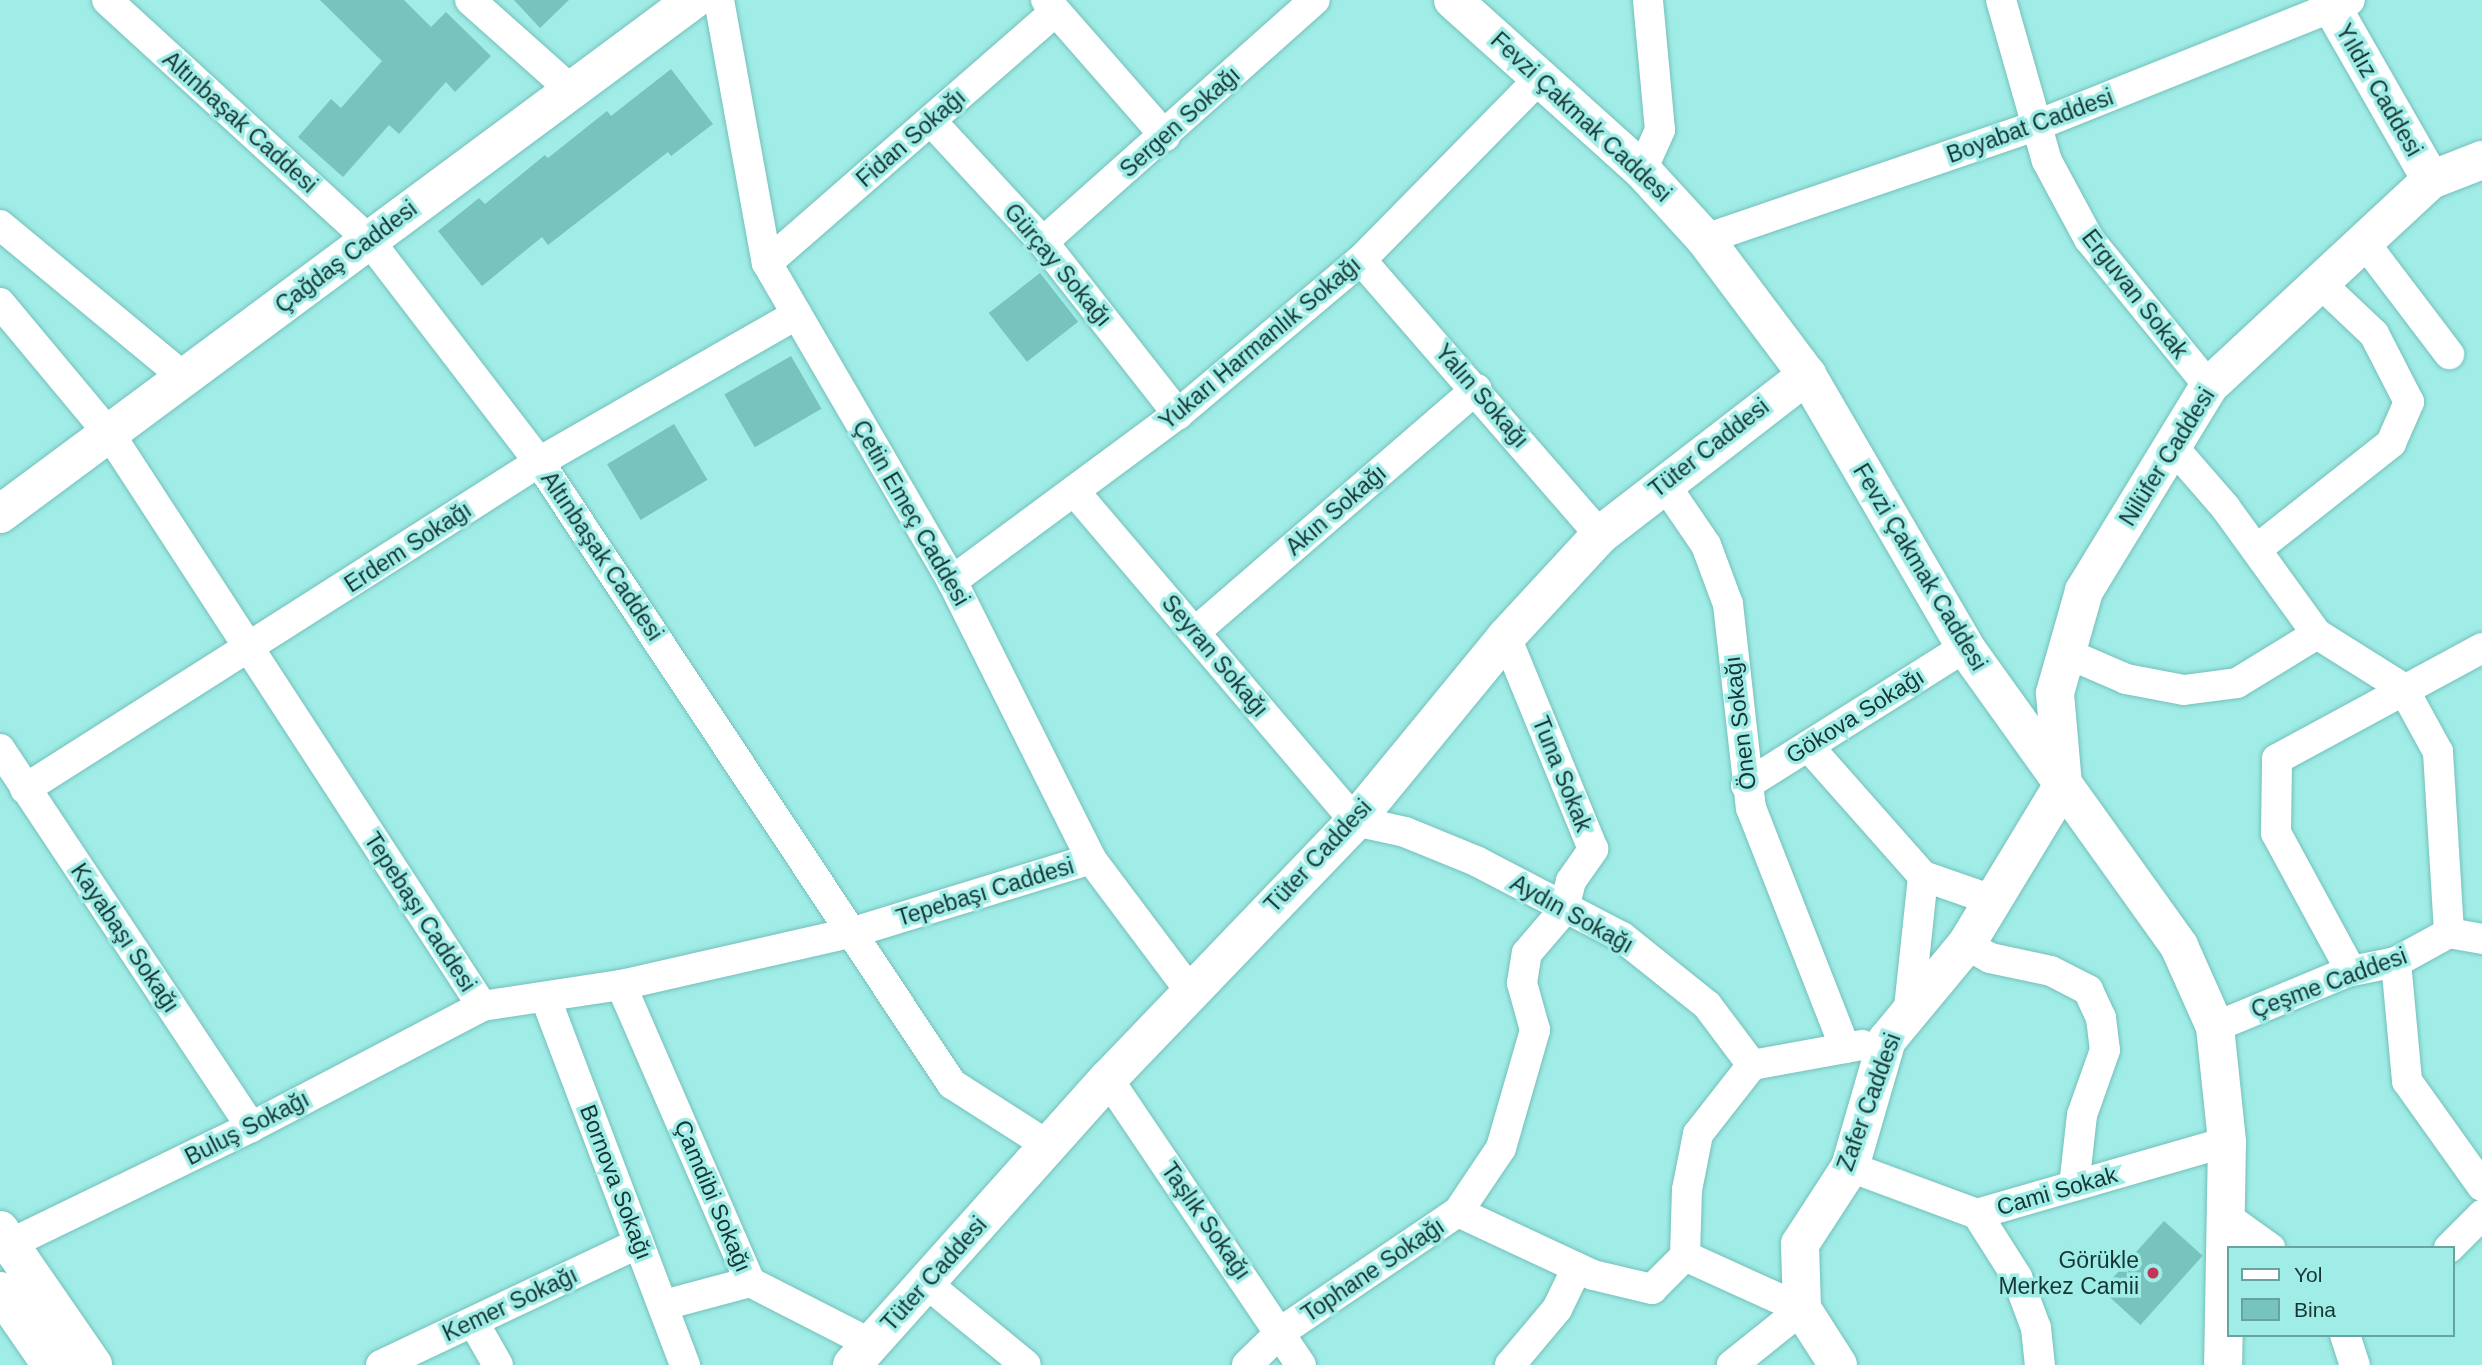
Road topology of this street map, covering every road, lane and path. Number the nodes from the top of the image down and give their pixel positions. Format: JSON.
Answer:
{"nodes":[{"id":1,"x":107,"y":0,"type":"edge"},
{"id":2,"x":470,"y":0,"type":"edge"},
{"id":3,"x":693,"y":0,"type":"edge"},
{"id":4,"x":719,"y":0,"type":"edge"},
{"id":5,"x":1315,"y":0,"type":"edge"},
{"id":6,"x":1453,"y":0,"type":"edge"},
{"id":7,"x":1648,"y":0,"type":"edge"},
{"id":8,"x":2001,"y":0,"type":"edge"},
{"id":9,"x":2337,"y":3,"type":"edge"},
{"id":10,"x":1050,"y":6,"type":"edge"},
{"id":11,"x":1542,"y":76,"type":"junction"},
{"id":12,"x":571,"y":90,"type":"junction"},
{"id":13,"x":931,"y":121,"type":"junction"},
{"id":14,"x":2035,"y":126,"type":"junction"},
{"id":15,"x":1165,"y":136,"type":"junction"},
{"id":16,"x":2482,"y":160,"type":"edge"},
{"id":17,"x":1642,"y":170,"type":"junction"},
{"id":18,"x":2431,"y":180,"type":"junction"},
{"id":19,"x":0,"y":225,"type":"edge"},
{"id":20,"x":368,"y":239,"type":"junction"},
{"id":21,"x":1705,"y":240,"type":"junction"},
{"id":22,"x":1043,"y":242,"type":"junction"},
{"id":23,"x":2364,"y":242,"type":"junction"},
{"id":24,"x":1361,"y":260,"type":"junction"},
{"id":25,"x":767,"y":263,"type":"junction"},
{"id":26,"x":2320,"y":282,"type":"junction"},
{"id":27,"x":0,"y":303,"type":"edge"},
{"id":28,"x":797,"y":314,"type":"junction"},
{"id":29,"x":2449,"y":354,"type":"dead end"},
{"id":30,"x":1807,"y":375,"type":"junction"},
{"id":31,"x":185,"y":378,"type":"junction"},
{"id":32,"x":2209,"y":386,"type":"junction"},
{"id":33,"x":1477,"y":389,"type":"junction"},
{"id":34,"x":1178,"y":414,"type":"junction"},
{"id":35,"x":111,"y":436,"type":"junction"},
{"id":36,"x":2172,"y":446,"type":"junction"},
{"id":37,"x":538,"y":462,"type":"junction"},
{"id":38,"x":1663,"y":482,"type":"junction"},
{"id":39,"x":1074,"y":491,"type":"junction"},
{"id":40,"x":0,"y":514,"type":"edge"},
{"id":41,"x":1600,"y":535,"type":"junction"},
{"id":42,"x":2257,"y":550,"type":"junction"},
{"id":43,"x":952,"y":581,"type":"junction"},
{"id":44,"x":1195,"y":632,"type":"junction"},
{"id":45,"x":2317,"y":634,"type":"junction"},
{"id":46,"x":1506,"y":637,"type":"junction"},
{"id":47,"x":1965,"y":648,"type":"junction"},
{"id":48,"x":2482,"y":648,"type":"edge"},
{"id":49,"x":250,"y":650,"type":"junction"},
{"id":50,"x":2066,"y":653,"type":"junction"},
{"id":51,"x":2403,"y":688,"type":"junction"},
{"id":52,"x":1808,"y":746,"type":"junction"},
{"id":53,"x":0,"y":749,"type":"edge"},
{"id":54,"x":1746,"y":785,"type":"junction"},
{"id":55,"x":2063,"y":785,"type":"junction"},
{"id":56,"x":25,"y":789,"type":"junction"},
{"id":57,"x":1354,"y":821,"type":"junction"},
{"id":58,"x":1091,"y":859,"type":"junction"},
{"id":59,"x":1923,"y":876,"type":"junction"},
{"id":60,"x":1992,"y":901,"type":"junction"},
{"id":61,"x":1563,"y":911,"type":"junction"},
{"id":62,"x":854,"y":932,"type":"junction"},
{"id":63,"x":2449,"y":933,"type":"junction"},
{"id":64,"x":2482,"y":939,"type":"edge"},
{"id":65,"x":1966,"y":945,"type":"junction"},
{"id":66,"x":2396,"y":962,"type":"junction"},
{"id":67,"x":2351,"y":971,"type":"junction"},
{"id":68,"x":621,"y":985,"type":"junction"},
{"id":69,"x":1190,"y":991,"type":"junction"},
{"id":70,"x":546,"y":999,"type":"junction"},
{"id":71,"x":482,"y":1006,"type":"junction"},
{"id":72,"x":1909,"y":1008,"type":"junction"},
{"id":73,"x":2216,"y":1027,"type":"junction"},
{"id":74,"x":1887,"y":1040,"type":"junction"},
{"id":75,"x":1844,"y":1048,"type":"junction"},
{"id":76,"x":1752,"y":1065,"type":"junction"},
{"id":77,"x":1108,"y":1079,"type":"junction"},
{"id":78,"x":251,"y":1127,"type":"junction"},
{"id":79,"x":2227,"y":1142,"type":"junction"},
{"id":80,"x":1049,"y":1146,"type":"junction"},
{"id":81,"x":1850,"y":1167,"type":"junction"},
{"id":82,"x":2074,"y":1186,"type":"junction"},
{"id":83,"x":2482,"y":1186,"type":"edge"},
{"id":84,"x":1458,"y":1212,"type":"junction"},
{"id":85,"x":1976,"y":1214,"type":"junction"},
{"id":86,"x":2482,"y":1215,"type":"edge"},
{"id":87,"x":2228,"y":1218,"type":"junction"},
{"id":88,"x":5,"y":1237,"type":"edge"},
{"id":89,"x":639,"y":1243,"type":"junction"},
{"id":90,"x":2227,"y":1246,"type":"edge"},
{"id":91,"x":2267,"y":1246,"type":"edge"},
{"id":92,"x":2451,"y":1246,"type":"edge"},
{"id":93,"x":1685,"y":1256,"type":"junction"},
{"id":94,"x":2226,"y":1267,"type":"edge"},
{"id":95,"x":1577,"y":1268,"type":"junction"},
{"id":96,"x":750,"y":1282,"type":"junction"},
{"id":97,"x":926,"y":1283,"type":"junction"},
{"id":98,"x":0,"y":1291,"type":"edge"},
{"id":99,"x":664,"y":1305,"type":"junction"},
{"id":100,"x":1802,"y":1309,"type":"junction"},
{"id":101,"x":474,"y":1323,"type":"junction"},
{"id":102,"x":1282,"y":1331,"type":"junction"},
{"id":103,"x":2346,"y":1337,"type":"edge"},
{"id":104,"x":862,"y":1354,"type":"edge"},
{"id":105,"x":51,"y":1365,"type":"edge"},
{"id":106,"x":93,"y":1365,"type":"edge"},
{"id":107,"x":381,"y":1365,"type":"edge"},
{"id":108,"x":498,"y":1365,"type":"edge"},
{"id":109,"x":685,"y":1365,"type":"edge"},
{"id":110,"x":1026,"y":1365,"type":"edge"},
{"id":111,"x":1247,"y":1365,"type":"edge"},
{"id":112,"x":1301,"y":1365,"type":"edge"},
{"id":113,"x":1510,"y":1365,"type":"edge"},
{"id":114,"x":1732,"y":1365,"type":"edge"},
{"id":115,"x":1838,"y":1365,"type":"edge"},
{"id":116,"x":2040,"y":1365,"type":"edge"},
{"id":117,"x":2222,"y":1365,"type":"edge"},
{"id":118,"x":2355,"y":1365,"type":"edge"}],
"edges":[{"from":1,"to":20,"type":"street","name":"Altınbaşak Caddesi"},
{"from":2,"to":12,"type":"street"},
{"from":3,"to":12,"type":"street","name":"Çağdaş Caddesi"},
{"from":4,"to":25,"type":"street","name":"Çetin Emeç Caddesi"},
{"from":5,"to":15,"type":"street","name":"Sergen Sokağı"},
{"from":6,"to":11,"type":"street","name":"Fevzi Çakmak Caddesi"},
{"from":7,"to":17,"type":"street"},
{"from":8,"to":14,"type":"street","name":"Erguvan Sokak"},
{"from":9,"to":14,"type":"street","name":"Boyabat Caddesi"},
{"from":9,"to":18,"type":"street","name":"Yıldız Caddesi"},
{"from":10,"to":13,"type":"street","name":"Fidan Sokağı"},
{"from":10,"to":15,"type":"street"},
{"from":11,"to":17,"type":"street","name":"Fevzi Çakmak Caddesi"},
{"from":11,"to":24,"type":"street","name":"Yukarı Harmanlık Sokağı"},
{"from":12,"to":20,"type":"street","name":"Çağdaş Caddesi"},
{"from":13,"to":22,"type":"street","name":"Gürçay Sokağı"},
{"from":13,"to":25,"type":"street","name":"Fidan Sokağı"},
{"from":14,"to":21,"type":"street","name":"Boyabat Caddesi"},
{"from":14,"to":32,"type":"street","name":"Erguvan Sokak"},
{"from":15,"to":22,"type":"street","name":"Sergen Sokağı"},
{"from":16,"to":18,"type":"street","name":"Nilüfer Caddesi"},
{"from":17,"to":21,"type":"street","name":"Fevzi Çakmak Caddesi"},
{"from":18,"to":23,"type":"street","name":"Nilüfer Caddesi"},
{"from":19,"to":31,"type":"street"},
{"from":20,"to":31,"type":"street","name":"Çağdaş Caddesi"},
{"from":20,"to":37,"type":"street","name":"Altınbaşak Caddesi"},
{"from":21,"to":30,"type":"street","name":"Fevzi Çakmak Caddesi"},
{"from":22,"to":34,"type":"street","name":"Gürçay Sokağı"},
{"from":23,"to":26,"type":"street","name":"Nilüfer Caddesi"},
{"from":23,"to":29,"type":"street"},
{"from":24,"to":33,"type":"street","name":"Yalın Sokağı"},
{"from":24,"to":34,"type":"street","name":"Yukarı Harmanlık Sokağı"},
{"from":25,"to":28,"type":"street","name":"Çetin Emeç Caddesi"},
{"from":26,"to":32,"type":"street","name":"Nilüfer Caddesi"},
{"from":26,"to":42,"type":"street"},
{"from":27,"to":35,"type":"street","name":"Tepebaşı Caddesi"},
{"from":28,"to":37,"type":"street","name":"Erdem Sokağı"},
{"from":28,"to":43,"type":"street","name":"Çetin Emeç Caddesi"},
{"from":30,"to":38,"type":"street","name":"Tüter Caddesi"},
{"from":30,"to":47,"type":"street","name":"Fevzi Çakmak Caddesi"},
{"from":31,"to":35,"type":"street","name":"Çağdaş Caddesi"},
{"from":32,"to":36,"type":"street","name":"Nilüfer Caddesi"},
{"from":33,"to":41,"type":"street","name":"Yalın Sokağı"},
{"from":33,"to":44,"type":"street","name":"Akın Sokağı"},
{"from":34,"to":39,"type":"street","name":"Yukarı Harmanlık Sokağı"},
{"from":35,"to":40,"type":"street","name":"Çağdaş Caddesi"},
{"from":35,"to":49,"type":"street","name":"Tepebaşı Caddesi"},
{"from":36,"to":42,"type":"street"},
{"from":36,"to":50,"type":"street","name":"Nilüfer Caddesi"},
{"from":37,"to":49,"type":"street","name":"Erdem Sokağı"},
{"from":37,"to":62,"type":"street","name":"Altınbaşak Caddesi"},
{"from":38,"to":41,"type":"street","name":"Tüter Caddesi"},
{"from":38,"to":54,"type":"street","name":"Önen Sokağı"},
{"from":39,"to":43,"type":"street","name":"Yukarı Harmanlık Sokağı"},
{"from":39,"to":44,"type":"street","name":"Seyran Sokağı"},
{"from":41,"to":46,"type":"street","name":"Tüter Caddesi"},
{"from":42,"to":45,"type":"street"},
{"from":43,"to":58,"type":"street","name":"Çetin Emeç Caddesi"},
{"from":44,"to":57,"type":"street","name":"Seyran Sokağı"},
{"from":45,"to":50,"type":"street"},
{"from":45,"to":51,"type":"street"},
{"from":46,"to":57,"type":"street","name":"Tüter Caddesi"},
{"from":46,"to":61,"type":"street","name":"Tuna Sokak"},
{"from":47,"to":52,"type":"street","name":"Gökova Sokağı"},
{"from":47,"to":55,"type":"street","name":"Fevzi Çakmak Caddesi"},
{"from":48,"to":51,"type":"street"},
{"from":49,"to":56,"type":"street","name":"Erdem Sokağı"},
{"from":49,"to":71,"type":"street","name":"Tepebaşı Caddesi"},
{"from":50,"to":55,"type":"street","name":"Nilüfer Caddesi"},
{"from":51,"to":63,"type":"street"},
{"from":51,"to":67,"type":"street"},
{"from":52,"to":54,"type":"street","name":"Gökova Sokağı"},
{"from":52,"to":59,"type":"street"},
{"from":53,"to":56,"type":"street","name":"Kayabaşı Sokağı"},
{"from":54,"to":75,"type":"street","name":"Önen Sokağı"},
{"from":55,"to":60,"type":"street","name":"Zafer Caddesi"},
{"from":55,"to":73,"type":"street","name":"Fevzi Çakmak Caddesi"},
{"from":56,"to":78,"type":"street","name":"Kayabaşı Sokağı"},
{"from":57,"to":61,"type":"street","name":"Aydın Sokağı"},
{"from":57,"to":69,"type":"street","name":"Tüter Caddesi"},
{"from":58,"to":62,"type":"street","name":"Tepebaşı Caddesi"},
{"from":58,"to":69,"type":"street","name":"Çetin Emeç Caddesi"},
{"from":59,"to":60,"type":"street"},
{"from":59,"to":72,"type":"street"},
{"from":60,"to":65,"type":"street","name":"Zafer Caddesi"},
{"from":61,"to":76,"type":"street","name":"Aydın Sokağı"},
{"from":61,"to":84,"type":"street","name":"Tuna Sokak"},
{"from":62,"to":68,"type":"street","name":"Tepebaşı Caddesi"},
{"from":62,"to":80,"type":"street","name":"Altınbaşak Caddesi"},
{"from":63,"to":64,"type":"street"},
{"from":63,"to":66,"type":"street","name":"Çeşme Caddesi"},
{"from":65,"to":72,"type":"street","name":"Zafer Caddesi"},
{"from":65,"to":82,"type":"street"},
{"from":66,"to":67,"type":"street","name":"Çeşme Caddesi"},
{"from":66,"to":83,"type":"street"},
{"from":67,"to":73,"type":"street","name":"Çeşme Caddesi"},
{"from":68,"to":70,"type":"street","name":"Tepebaşı Caddesi"},
{"from":68,"to":96,"type":"street","name":"Çamdibi Sokağı"},
{"from":69,"to":77,"type":"street","name":"Tüter Caddesi"},
{"from":70,"to":71,"type":"street","name":"Tepebaşı Caddesi"},
{"from":70,"to":89,"type":"street","name":"Bornova Sokağı"},
{"from":71,"to":78,"type":"street","name":"Buluş Sokağı"},
{"from":72,"to":74,"type":"street","name":"Zafer Caddesi"},
{"from":73,"to":79,"type":"street","name":"Fevzi Çakmak Caddesi"},
{"from":74,"to":75,"type":"street"},
{"from":74,"to":81,"type":"street","name":"Zafer Caddesi"},
{"from":75,"to":76,"type":"street"},
{"from":76,"to":93,"type":"street"},
{"from":77,"to":80,"type":"street","name":"Tüter Caddesi"},
{"from":77,"to":102,"type":"street","name":"Taşlık Sokağı"},
{"from":78,"to":88,"type":"street","name":"Buluş Sokağı"},
{"from":79,"to":82,"type":"street","name":"Cami Sokak"},
{"from":79,"to":87,"type":"street","name":"Fevzi Çakmak Caddesi"},
{"from":80,"to":97,"type":"street","name":"Tüter Caddesi"},
{"from":81,"to":85,"type":"street","name":"Cami Sokak"},
{"from":81,"to":100,"type":"street","name":"Zafer Caddesi"},
{"from":82,"to":85,"type":"street","name":"Cami Sokak"},
{"from":84,"to":95,"type":"street","name":"Tophane Sokağı"},
{"from":84,"to":102,"type":"street","name":"Tophane Sokağı"},
{"from":85,"to":116,"type":"street"},
{"from":86,"to":92,"type":"street"},
{"from":87,"to":90,"type":"street","name":"Fevzi Çakmak Caddesi"},
{"from":87,"to":91,"type":"street"},
{"from":88,"to":106,"type":"street"},
{"from":89,"to":99,"type":"street","name":"Bornova Sokağı"},
{"from":89,"to":101,"type":"street","name":"Kemer Sokağı"},
{"from":93,"to":95,"type":"street","name":"Tophane Sokağı"},
{"from":93,"to":100,"type":"street"},
{"from":94,"to":117,"type":"street","name":"Fevzi Çakmak Caddesi"},
{"from":95,"to":113,"type":"street"},
{"from":96,"to":99,"type":"street"},
{"from":96,"to":104,"type":"street","name":"Çamdibi Sokağı"},
{"from":97,"to":104,"type":"street","name":"Tüter Caddesi"},
{"from":97,"to":110,"type":"street"},
{"from":98,"to":105,"type":"street"},
{"from":99,"to":109,"type":"street","name":"Bornova Sokağı"},
{"from":100,"to":114,"type":"street"},
{"from":100,"to":115,"type":"street"},
{"from":101,"to":107,"type":"street","name":"Kemer Sokağı"},
{"from":101,"to":108,"type":"street"},
{"from":102,"to":111,"type":"street","name":"Tophane Sokağı"},
{"from":102,"to":112,"type":"street","name":"Taşlık Sokağı"},
{"from":103,"to":118,"type":"street"}]}
